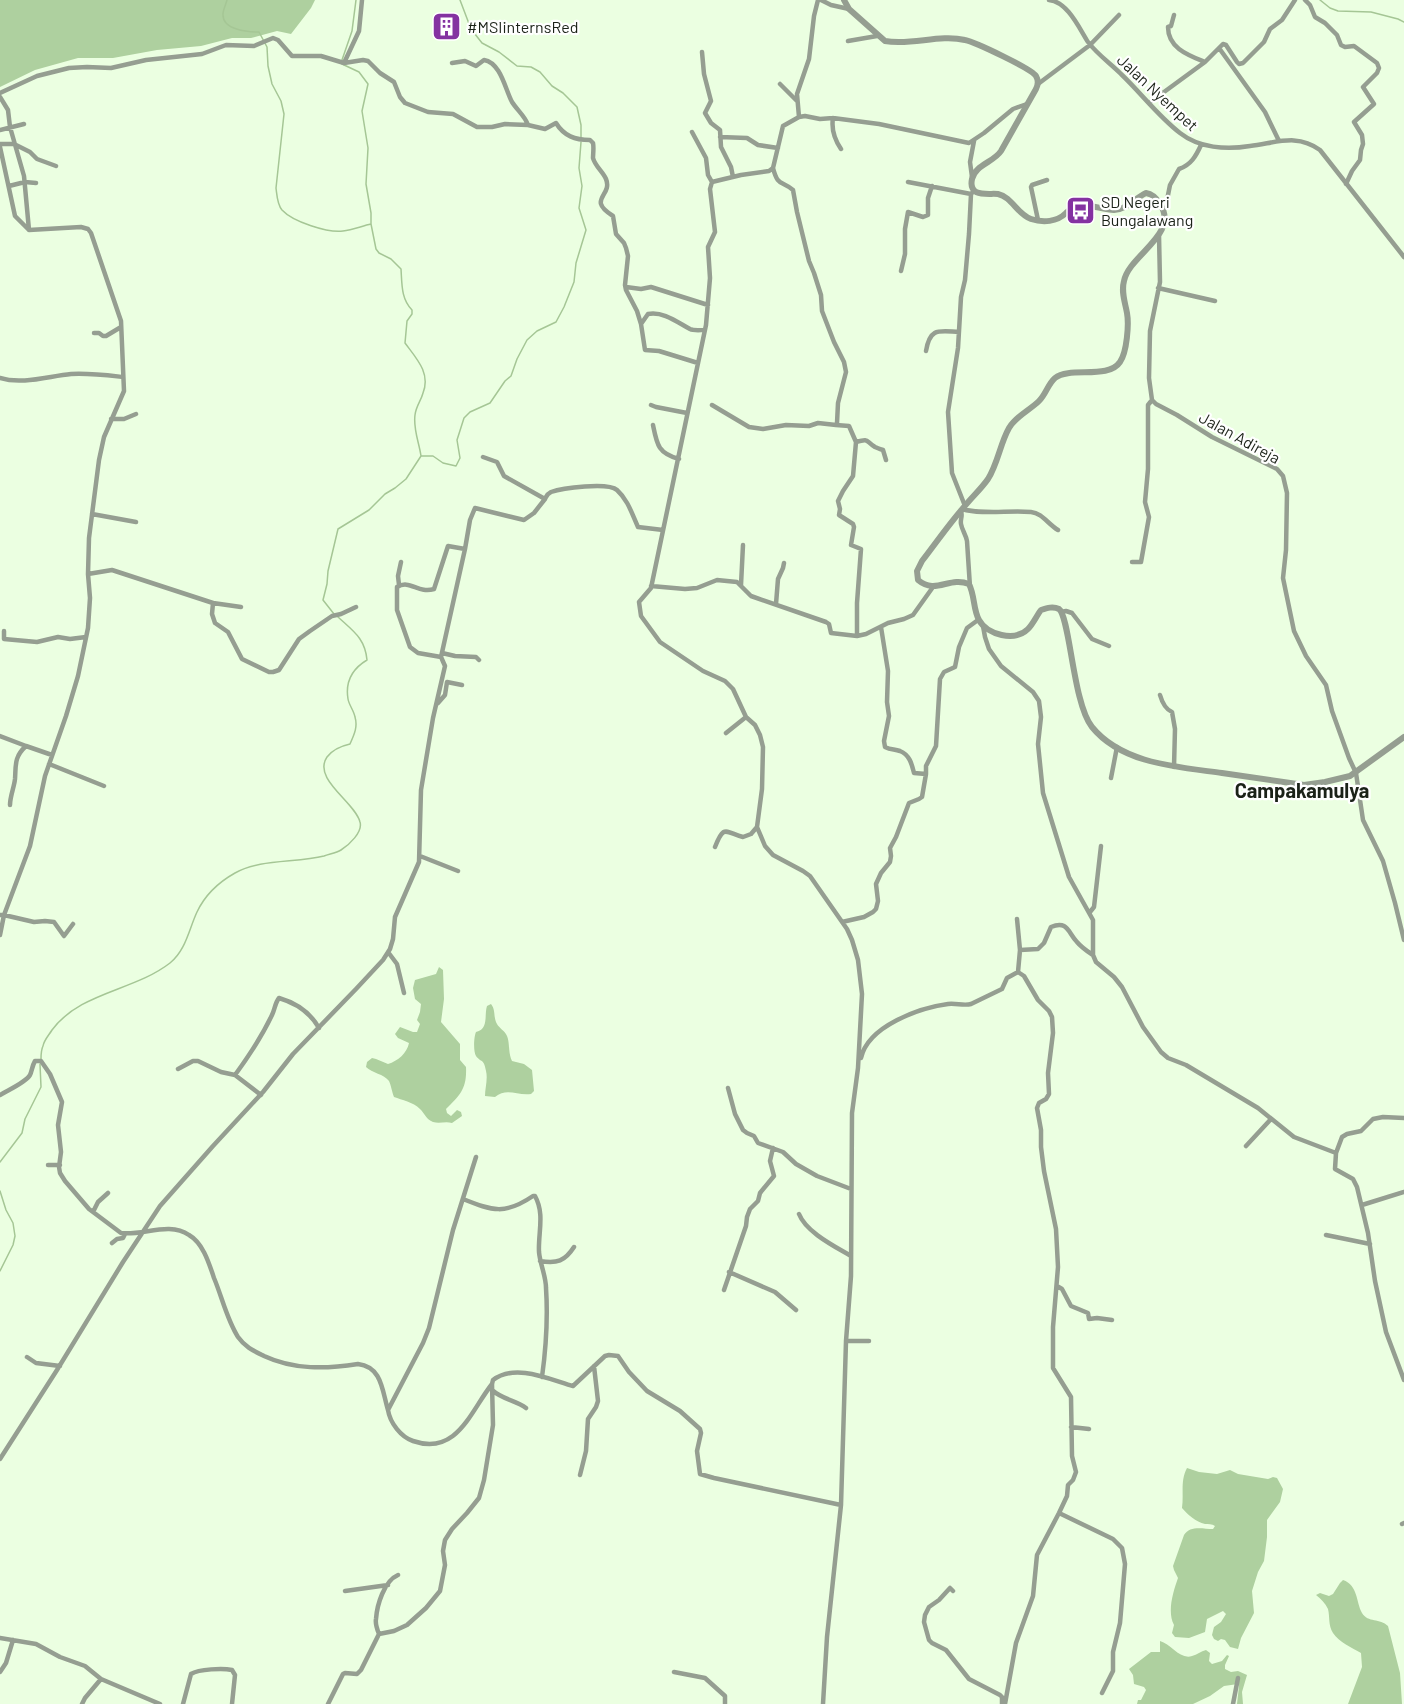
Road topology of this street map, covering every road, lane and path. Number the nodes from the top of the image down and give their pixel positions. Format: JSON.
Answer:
{"nodes":[{"id":1,"x":362,"y":0,"type":"edge"},
{"id":2,"x":819,"y":0,"type":"edge"},
{"id":3,"x":844,"y":0,"type":"edge"},
{"id":4,"x":1049,"y":0,"type":"edge"},
{"id":5,"x":1295,"y":0,"type":"edge"},
{"id":6,"x":1305,"y":0,"type":"edge"},
{"id":7,"x":849,"y":9,"type":"junction"},
{"id":8,"x":1119,"y":15,"type":"dead end"},
{"id":9,"x":1174,"y":15,"type":"dead end"},
{"id":10,"x":877,"y":36,"type":"junction"},
{"id":11,"x":848,"y":41,"type":"dead end"},
{"id":12,"x":1090,"y":45,"type":"junction"},
{"id":13,"x":1219,"y":48,"type":"junction"},
{"id":14,"x":702,"y":52,"type":"dead end"},
{"id":15,"x":1205,"y":62,"type":"junction"},
{"id":16,"x":344,"y":63,"type":"junction"},
{"id":17,"x":452,"y":63,"type":"dead end"},
{"id":18,"x":780,"y":84,"type":"dead end"},
{"id":19,"x":1038,"y":84,"type":"junction"},
{"id":20,"x":0,"y":95,"type":"edge"},
{"id":21,"x":797,"y":101,"type":"junction"},
{"id":22,"x":1149,"y":103,"type":"junction"},
{"id":23,"x":1027,"y":104,"type":"junction"},
{"id":24,"x":799,"y":117,"type":"junction"},
{"id":25,"x":833,"y":118,"type":"junction"},
{"id":26,"x":24,"y":124,"type":"dead end"},
{"id":27,"x":528,"y":125,"type":"junction"},
{"id":28,"x":10,"y":127,"type":"junction"},
{"id":29,"x":0,"y":130,"type":"edge"},
{"id":30,"x":692,"y":132,"type":"dead end"},
{"id":31,"x":720,"y":137,"type":"junction"},
{"id":32,"x":974,"y":141,"type":"junction"},
{"id":33,"x":1279,"y":141,"type":"junction"},
{"id":34,"x":16,"y":145,"type":"junction"},
{"id":35,"x":1201,"y":145,"type":"junction"},
{"id":36,"x":0,"y":146,"type":"edge"},
{"id":37,"x":778,"y":148,"type":"junction"},
{"id":38,"x":841,"y":149,"type":"dead end"},
{"id":39,"x":56,"y":166,"type":"dead end"},
{"id":40,"x":773,"y":168,"type":"junction"},
{"id":41,"x":733,"y":177,"type":"junction"},
{"id":42,"x":972,"y":177,"type":"junction"},
{"id":43,"x":1047,"y":180,"type":"dead end"},
{"id":44,"x":26,"y":182,"type":"junction"},
{"id":45,"x":712,"y":182,"type":"junction"},
{"id":46,"x":908,"y":182,"type":"dead end"},
{"id":47,"x":36,"y":183,"type":"dead end"},
{"id":48,"x":1346,"y":184,"type":"junction"},
{"id":49,"x":9,"y":186,"type":"junction"},
{"id":50,"x":932,"y":186,"type":"junction"},
{"id":51,"x":973,"y":193,"type":"junction"},
{"id":52,"x":1158,"y":201,"type":"junction"},
{"id":53,"x":1038,"y":220,"type":"junction"},
{"id":54,"x":29,"y":230,"type":"junction"},
{"id":55,"x":1159,"y":235,"type":"junction"},
{"id":56,"x":1404,"y":257,"type":"edge"},
{"id":57,"x":901,"y":271,"type":"dead end"},
{"id":58,"x":626,"y":287,"type":"junction"},
{"id":59,"x":1158,"y":288,"type":"junction"},
{"id":60,"x":1215,"y":301,"type":"dead end"},
{"id":61,"x":708,"y":305,"type":"junction"},
{"id":62,"x":641,"y":324,"type":"junction"},
{"id":63,"x":121,"y":327,"type":"junction"},
{"id":64,"x":705,"y":330,"type":"junction"},
{"id":65,"x":958,"y":332,"type":"junction"},
{"id":66,"x":94,"y":333,"type":"dead end"},
{"id":67,"x":926,"y":351,"type":"dead end"},
{"id":68,"x":698,"y":363,"type":"junction"},
{"id":69,"x":123,"y":377,"type":"junction"},
{"id":70,"x":0,"y":378,"type":"edge"},
{"id":71,"x":1152,"y":400,"type":"junction"},
{"id":72,"x":651,"y":405,"type":"dead end"},
{"id":73,"x":712,"y":405,"type":"dead end"},
{"id":74,"x":687,"y":413,"type":"junction"},
{"id":75,"x":136,"y":414,"type":"dead end"},
{"id":76,"x":111,"y":419,"type":"junction"},
{"id":77,"x":653,"y":425,"type":"dead end"},
{"id":78,"x":836,"y":425,"type":"junction"},
{"id":79,"x":856,"y":442,"type":"junction"},
{"id":80,"x":483,"y":457,"type":"dead end"},
{"id":81,"x":679,"y":459,"type":"junction"},
{"id":82,"x":886,"y":460,"type":"dead end"},
{"id":83,"x":545,"y":499,"type":"junction"},
{"id":84,"x":963,"y":509,"type":"junction"},
{"id":85,"x":92,"y":514,"type":"junction"},
{"id":86,"x":136,"y":522,"type":"dead end"},
{"id":87,"x":663,"y":530,"type":"junction"},
{"id":88,"x":1058,"y":530,"type":"dead end"},
{"id":89,"x":743,"y":545,"type":"dead end"},
{"id":90,"x":465,"y":549,"type":"junction"},
{"id":91,"x":401,"y":562,"type":"dead end"},
{"id":92,"x":784,"y":562,"type":"dead end"},
{"id":93,"x":1132,"y":562,"type":"dead end"},
{"id":94,"x":88,"y":574,"type":"junction"},
{"id":95,"x":399,"y":585,"type":"junction"},
{"id":96,"x":741,"y":585,"type":"junction"},
{"id":97,"x":651,"y":586,"type":"junction"},
{"id":98,"x":933,"y":587,"type":"junction"},
{"id":99,"x":970,"y":587,"type":"junction"},
{"id":100,"x":213,"y":603,"type":"junction"},
{"id":101,"x":776,"y":604,"type":"junction"},
{"id":102,"x":241,"y":607,"type":"dead end"},
{"id":103,"x":356,"y":608,"type":"dead end"},
{"id":104,"x":1061,"y":612,"type":"junction"},
{"id":105,"x":978,"y":620,"type":"junction"},
{"id":106,"x":983,"y":626,"type":"junction"},
{"id":107,"x":881,"y":627,"type":"junction"},
{"id":108,"x":4,"y":631,"type":"dead end"},
{"id":109,"x":857,"y":636,"type":"junction"},
{"id":110,"x":86,"y":637,"type":"junction"},
{"id":111,"x":1109,"y":646,"type":"dead end"},
{"id":112,"x":441,"y":655,"type":"junction"},
{"id":113,"x":479,"y":660,"type":"dead end"},
{"id":114,"x":462,"y":686,"type":"dead end"},
{"id":115,"x":1160,"y":695,"type":"dead end"},
{"id":116,"x":436,"y":705,"type":"junction"},
{"id":117,"x":746,"y":717,"type":"junction"},
{"id":118,"x":726,"y":733,"type":"dead end"},
{"id":119,"x":0,"y":736,"type":"edge"},
{"id":120,"x":1404,"y":737,"type":"edge"},
{"id":121,"x":26,"y":746,"type":"junction"},
{"id":122,"x":1116,"y":747,"type":"junction"},
{"id":123,"x":52,"y":755,"type":"junction"},
{"id":124,"x":49,"y":764,"type":"junction"},
{"id":125,"x":1174,"y":766,"type":"junction"},
{"id":126,"x":1356,"y":773,"type":"junction"},
{"id":127,"x":926,"y":774,"type":"junction"},
{"id":128,"x":1111,"y":778,"type":"dead end"},
{"id":129,"x":104,"y":786,"type":"dead end"},
{"id":130,"x":10,"y":805,"type":"dead end"},
{"id":131,"x":757,"y":826,"type":"junction"},
{"id":132,"x":1101,"y":846,"type":"dead end"},
{"id":133,"x":715,"y":847,"type":"dead end"},
{"id":134,"x":420,"y":856,"type":"junction"},
{"id":135,"x":458,"y":871,"type":"dead end"},
{"id":136,"x":1090,"y":912,"type":"junction"},
{"id":137,"x":2,"y":915,"type":"edge"},
{"id":138,"x":1017,"y":919,"type":"dead end"},
{"id":139,"x":842,"y":922,"type":"junction"},
{"id":140,"x":73,"y":924,"type":"dead end"},
{"id":141,"x":0,"y":935,"type":"edge"},
{"id":142,"x":1404,"y":940,"type":"edge"},
{"id":143,"x":1020,"y":950,"type":"junction"},
{"id":144,"x":388,"y":952,"type":"junction"},
{"id":145,"x":1093,"y":955,"type":"junction"},
{"id":146,"x":1018,"y":972,"type":"junction"},
{"id":147,"x":404,"y":993,"type":"dead end"},
{"id":148,"x":319,"y":1028,"type":"junction"},
{"id":149,"x":858,"y":1068,"type":"junction"},
{"id":150,"x":178,"y":1069,"type":"dead end"},
{"id":151,"x":235,"y":1075,"type":"junction"},
{"id":152,"x":728,"y":1089,"type":"dead end"},
{"id":153,"x":0,"y":1095,"type":"edge"},
{"id":154,"x":261,"y":1095,"type":"junction"},
{"id":155,"x":1404,"y":1118,"type":"edge"},
{"id":156,"x":1271,"y":1119,"type":"junction"},
{"id":157,"x":1246,"y":1146,"type":"dead end"},
{"id":158,"x":773,"y":1148,"type":"junction"},
{"id":159,"x":1336,"y":1153,"type":"junction"},
{"id":160,"x":476,"y":1157,"type":"dead end"},
{"id":161,"x":48,"y":1165,"type":"dead end"},
{"id":162,"x":60,"y":1165,"type":"junction"},
{"id":163,"x":851,"y":1189,"type":"junction"},
{"id":164,"x":1404,"y":1192,"type":"edge"},
{"id":165,"x":108,"y":1193,"type":"dead end"},
{"id":166,"x":463,"y":1199,"type":"junction"},
{"id":167,"x":1362,"y":1205,"type":"junction"},
{"id":168,"x":93,"y":1212,"type":"junction"},
{"id":169,"x":799,"y":1214,"type":"dead end"},
{"id":170,"x":145,"y":1231,"type":"junction"},
{"id":171,"x":125,"y":1234,"type":"junction"},
{"id":172,"x":1326,"y":1235,"type":"dead end"},
{"id":173,"x":112,"y":1243,"type":"dead end"},
{"id":174,"x":1370,"y":1244,"type":"junction"},
{"id":175,"x":574,"y":1247,"type":"dead end"},
{"id":176,"x":851,"y":1256,"type":"junction"},
{"id":177,"x":540,"y":1261,"type":"junction"},
{"id":178,"x":729,"y":1272,"type":"junction"},
{"id":179,"x":1057,"y":1286,"type":"junction"},
{"id":180,"x":724,"y":1290,"type":"dead end"},
{"id":181,"x":796,"y":1310,"type":"dead end"},
{"id":182,"x":1112,"y":1320,"type":"dead end"},
{"id":183,"x":846,"y":1341,"type":"junction"},
{"id":184,"x":869,"y":1341,"type":"dead end"},
{"id":185,"x":27,"y":1357,"type":"dead end"},
{"id":186,"x":60,"y":1366,"type":"junction"},
{"id":187,"x":594,"y":1366,"type":"junction"},
{"id":188,"x":542,"y":1377,"type":"junction"},
{"id":189,"x":1404,"y":1380,"type":"edge"},
{"id":190,"x":492,"y":1384,"type":"junction"},
{"id":191,"x":492,"y":1390,"type":"junction"},
{"id":192,"x":526,"y":1408,"type":"dead end"},
{"id":193,"x":388,"y":1410,"type":"junction"},
{"id":194,"x":1071,"y":1427,"type":"junction"},
{"id":195,"x":1089,"y":1429,"type":"dead end"},
{"id":196,"x":0,"y":1459,"type":"edge"},
{"id":197,"x":580,"y":1475,"type":"dead end"},
{"id":198,"x":841,"y":1505,"type":"junction"},
{"id":199,"x":1059,"y":1513,"type":"junction"},
{"id":200,"x":398,"y":1575,"type":"dead end"},
{"id":201,"x":388,"y":1586,"type":"junction"},
{"id":202,"x":345,"y":1591,"type":"dead end"},
{"id":203,"x":952,"y":1591,"type":"dead end"},
{"id":204,"x":379,"y":1634,"type":"junction"},
{"id":205,"x":0,"y":1638,"type":"edge"},
{"id":206,"x":13,"y":1640,"type":"junction"},
{"id":207,"x":0,"y":1672,"type":"edge"},
{"id":208,"x":674,"y":1672,"type":"dead end"},
{"id":209,"x":1238,"y":1678,"type":"dead end"},
{"id":210,"x":100,"y":1679,"type":"junction"},
{"id":211,"x":1102,"y":1693,"type":"dead end"},
{"id":212,"x":82,"y":1704,"type":"edge"},
{"id":213,"x":160,"y":1704,"type":"edge"},
{"id":214,"x":183,"y":1704,"type":"edge"},
{"id":215,"x":231,"y":1704,"type":"edge"},
{"id":216,"x":328,"y":1704,"type":"edge"},
{"id":217,"x":725,"y":1704,"type":"edge"},
{"id":218,"x":823,"y":1704,"type":"edge"},
{"id":219,"x":1004,"y":1704,"type":"edge"},
{"id":220,"x":1233,"y":1704,"type":"edge"}],
"edges":[{"from":1,"to":16,"type":"street"},
{"from":2,"to":7,"type":"street"},
{"from":2,"to":21,"type":"street"},
{"from":3,"to":7,"type":"street"},
{"from":4,"to":12,"type":"street","name":"Jalan Nyempet"},
{"from":5,"to":13,"type":"street"},
{"from":6,"to":48,"type":"street"},
{"from":7,"to":10,"type":"street"},
{"from":8,"to":12,"type":"street"},
{"from":9,"to":15,"type":"street"},
{"from":10,"to":11,"type":"street"},
{"from":10,"to":19,"type":"street"},
{"from":12,"to":19,"type":"street"},
{"from":12,"to":22,"type":"street","name":"Jalan Nyempet"},
{"from":13,"to":15,"type":"street"},
{"from":13,"to":33,"type":"street"},
{"from":14,"to":31,"type":"street"},
{"from":15,"to":22,"type":"street"},
{"from":16,"to":20,"type":"street"},
{"from":16,"to":27,"type":"street"},
{"from":17,"to":27,"type":"street"},
{"from":18,"to":21,"type":"street"},
{"from":19,"to":23,"type":"street"},
{"from":20,"to":28,"type":"street"},
{"from":21,"to":24,"type":"street"},
{"from":22,"to":35,"type":"street","name":"Jalan Nyempet"},
{"from":23,"to":32,"type":"street"},
{"from":23,"to":42,"type":"street"},
{"from":24,"to":25,"type":"street"},
{"from":24,"to":37,"type":"street"},
{"from":25,"to":32,"type":"street"},
{"from":25,"to":38,"type":"street"},
{"from":26,"to":28,"type":"street"},
{"from":27,"to":58,"type":"street"},
{"from":28,"to":29,"type":"street"},
{"from":28,"to":34,"type":"street"},
{"from":30,"to":45,"type":"street"},
{"from":31,"to":37,"type":"street"},
{"from":31,"to":41,"type":"street"},
{"from":32,"to":42,"type":"street"},
{"from":33,"to":35,"type":"street","name":"Jalan Nyempet"},
{"from":33,"to":48,"type":"street","name":"Jalan Nyempet"},
{"from":34,"to":36,"type":"street"},
{"from":34,"to":39,"type":"street"},
{"from":34,"to":44,"type":"street"},
{"from":35,"to":52,"type":"street"},
{"from":36,"to":49,"type":"street"},
{"from":37,"to":40,"type":"street"},
{"from":40,"to":41,"type":"street"},
{"from":40,"to":78,"type":"street"},
{"from":41,"to":45,"type":"street"},
{"from":42,"to":51,"type":"street"},
{"from":43,"to":53,"type":"street"},
{"from":44,"to":47,"type":"street"},
{"from":44,"to":49,"type":"street"},
{"from":44,"to":54,"type":"street"},
{"from":45,"to":61,"type":"street"},
{"from":46,"to":50,"type":"street"},
{"from":48,"to":56,"type":"street","name":"Jalan Nyempet"},
{"from":49,"to":54,"type":"street"},
{"from":50,"to":51,"type":"street"},
{"from":50,"to":57,"type":"street"},
{"from":51,"to":53,"type":"street"},
{"from":51,"to":65,"type":"street"},
{"from":52,"to":53,"type":"street"},
{"from":52,"to":55,"type":"street"},
{"from":54,"to":63,"type":"street"},
{"from":55,"to":59,"type":"street"},
{"from":55,"to":84,"type":"street"},
{"from":58,"to":61,"type":"street"},
{"from":58,"to":62,"type":"street"},
{"from":59,"to":60,"type":"street"},
{"from":59,"to":71,"type":"street"},
{"from":61,"to":64,"type":"street"},
{"from":62,"to":64,"type":"street"},
{"from":62,"to":68,"type":"street"},
{"from":63,"to":66,"type":"street"},
{"from":63,"to":69,"type":"street"},
{"from":64,"to":68,"type":"street"},
{"from":65,"to":67,"type":"street"},
{"from":65,"to":84,"type":"street"},
{"from":68,"to":74,"type":"street"},
{"from":69,"to":70,"type":"street"},
{"from":69,"to":76,"type":"street"},
{"from":71,"to":93,"type":"street"},
{"from":71,"to":126,"type":"street","name":"Jalan Adireja"},
{"from":72,"to":74,"type":"street"},
{"from":73,"to":78,"type":"street"},
{"from":74,"to":81,"type":"street"},
{"from":75,"to":76,"type":"street"},
{"from":76,"to":85,"type":"street"},
{"from":77,"to":81,"type":"street"},
{"from":78,"to":79,"type":"street"},
{"from":79,"to":82,"type":"street"},
{"from":79,"to":109,"type":"street"},
{"from":80,"to":83,"type":"street"},
{"from":81,"to":87,"type":"street"},
{"from":83,"to":87,"type":"street"},
{"from":83,"to":90,"type":"street"},
{"from":84,"to":88,"type":"street"},
{"from":84,"to":98,"type":"street"},
{"from":84,"to":99,"type":"street"},
{"from":85,"to":86,"type":"street"},
{"from":85,"to":94,"type":"street"},
{"from":87,"to":97,"type":"street"},
{"from":89,"to":96,"type":"street"},
{"from":90,"to":95,"type":"street"},
{"from":90,"to":112,"type":"street"},
{"from":91,"to":95,"type":"street"},
{"from":92,"to":101,"type":"street"},
{"from":94,"to":100,"type":"street"},
{"from":94,"to":110,"type":"street"},
{"from":95,"to":112,"type":"street"},
{"from":96,"to":97,"type":"street"},
{"from":96,"to":101,"type":"street"},
{"from":97,"to":117,"type":"street"},
{"from":98,"to":99,"type":"street"},
{"from":98,"to":107,"type":"street"},
{"from":99,"to":105,"type":"street"},
{"from":100,"to":102,"type":"street"},
{"from":100,"to":103,"type":"street"},
{"from":101,"to":109,"type":"street"},
{"from":104,"to":106,"type":"street"},
{"from":104,"to":111,"type":"street"},
{"from":104,"to":122,"type":"street"},
{"from":105,"to":106,"type":"street"},
{"from":105,"to":127,"type":"street"},
{"from":106,"to":136,"type":"street"},
{"from":107,"to":109,"type":"street"},
{"from":107,"to":127,"type":"street"},
{"from":108,"to":110,"type":"street"},
{"from":110,"to":123,"type":"street"},
{"from":112,"to":113,"type":"street"},
{"from":112,"to":116,"type":"street"},
{"from":114,"to":116,"type":"street"},
{"from":115,"to":125,"type":"street"},
{"from":116,"to":134,"type":"street"},
{"from":117,"to":118,"type":"street"},
{"from":117,"to":131,"type":"street"},
{"from":119,"to":121,"type":"street"},
{"from":120,"to":126,"type":"street"},
{"from":121,"to":123,"type":"street"},
{"from":121,"to":130,"type":"street"},
{"from":122,"to":125,"type":"street"},
{"from":122,"to":128,"type":"street"},
{"from":123,"to":124,"type":"street"},
{"from":124,"to":129,"type":"street"},
{"from":124,"to":137,"type":"street"},
{"from":125,"to":126,"type":"street"},
{"from":126,"to":142,"type":"street"},
{"from":127,"to":139,"type":"street"},
{"from":131,"to":133,"type":"street"},
{"from":131,"to":139,"type":"street"},
{"from":132,"to":136,"type":"street"},
{"from":134,"to":135,"type":"street"},
{"from":134,"to":144,"type":"street"},
{"from":136,"to":145,"type":"street"},
{"from":137,"to":140,"type":"street"},
{"from":137,"to":141,"type":"street"},
{"from":138,"to":143,"type":"street"},
{"from":139,"to":149,"type":"street"},
{"from":143,"to":145,"type":"street"},
{"from":143,"to":146,"type":"street"},
{"from":144,"to":147,"type":"street"},
{"from":144,"to":148,"type":"street"},
{"from":145,"to":156,"type":"street"},
{"from":146,"to":149,"type":"street"},
{"from":146,"to":179,"type":"street"},
{"from":148,"to":151,"type":"street"},
{"from":148,"to":154,"type":"street"},
{"from":149,"to":163,"type":"street"},
{"from":150,"to":151,"type":"street"},
{"from":151,"to":154,"type":"street"},
{"from":152,"to":158,"type":"street"},
{"from":153,"to":162,"type":"street"},
{"from":154,"to":170,"type":"street"},
{"from":155,"to":159,"type":"street"},
{"from":156,"to":157,"type":"street"},
{"from":156,"to":159,"type":"street"},
{"from":158,"to":163,"type":"street"},
{"from":158,"to":178,"type":"street"},
{"from":159,"to":167,"type":"street"},
{"from":160,"to":166,"type":"street"},
{"from":161,"to":162,"type":"street"},
{"from":162,"to":168,"type":"street"},
{"from":163,"to":176,"type":"street"},
{"from":164,"to":167,"type":"street"},
{"from":165,"to":168,"type":"street"},
{"from":166,"to":177,"type":"street"},
{"from":166,"to":193,"type":"street"},
{"from":167,"to":174,"type":"street"},
{"from":168,"to":171,"type":"street"},
{"from":169,"to":176,"type":"street"},
{"from":170,"to":171,"type":"street"},
{"from":170,"to":186,"type":"street"},
{"from":170,"to":193,"type":"street"},
{"from":171,"to":173,"type":"street"},
{"from":172,"to":174,"type":"street"},
{"from":174,"to":189,"type":"street"},
{"from":175,"to":177,"type":"street"},
{"from":176,"to":183,"type":"street"},
{"from":177,"to":188,"type":"street"},
{"from":178,"to":180,"type":"street"},
{"from":178,"to":181,"type":"street"},
{"from":179,"to":182,"type":"street"},
{"from":179,"to":194,"type":"street"},
{"from":183,"to":184,"type":"street"},
{"from":183,"to":198,"type":"street"},
{"from":185,"to":186,"type":"street"},
{"from":186,"to":196,"type":"street"},
{"from":187,"to":188,"type":"street"},
{"from":187,"to":197,"type":"street"},
{"from":187,"to":198,"type":"street"},
{"from":188,"to":190,"type":"street"},
{"from":190,"to":191,"type":"street"},
{"from":190,"to":193,"type":"street"},
{"from":191,"to":192,"type":"street"},
{"from":191,"to":204,"type":"street"},
{"from":194,"to":195,"type":"street"},
{"from":194,"to":199,"type":"street"},
{"from":198,"to":218,"type":"street"},
{"from":199,"to":211,"type":"street"},
{"from":199,"to":219,"type":"street"},
{"from":200,"to":201,"type":"street"},
{"from":201,"to":202,"type":"street"},
{"from":201,"to":204,"type":"street"},
{"from":203,"to":219,"type":"street"},
{"from":204,"to":216,"type":"street"},
{"from":205,"to":206,"type":"street"},
{"from":206,"to":207,"type":"street"},
{"from":206,"to":210,"type":"street"},
{"from":208,"to":217,"type":"street"},
{"from":209,"to":220,"type":"street"},
{"from":210,"to":212,"type":"street"},
{"from":210,"to":213,"type":"street"},
{"from":214,"to":215,"type":"street"}]}
